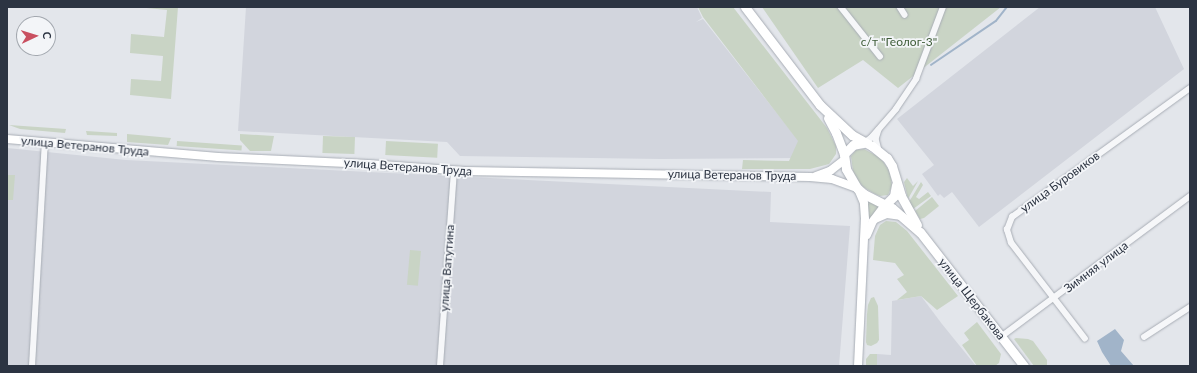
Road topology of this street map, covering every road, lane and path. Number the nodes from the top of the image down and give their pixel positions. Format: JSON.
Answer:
{"nodes":[{"id":1,"x":744,"y":7,"type":"edge"},
{"id":2,"x":841,"y":7,"type":"edge"},
{"id":3,"x":900,"y":7,"type":"edge"},
{"id":4,"x":943,"y":7,"type":"edge"},
{"id":5,"x":905,"y":15,"type":"dead end"},
{"id":6,"x":880,"y":56,"type":"dead end"},
{"id":7,"x":1190,"y":88,"type":"edge"},
{"id":8,"x":820,"y":104,"type":"junction"},
{"id":9,"x":879,"y":129,"type":"junction"},
{"id":10,"x":7,"y":139,"type":"edge"},
{"id":11,"x":45,"y":143,"type":"junction"},
{"id":12,"x":863,"y":143,"type":"junction"},
{"id":13,"x":880,"y":152,"type":"junction"},
{"id":14,"x":844,"y":157,"type":"junction"},
{"id":15,"x":454,"y":170,"type":"junction"},
{"id":16,"x":810,"y":177,"type":"junction"},
{"id":17,"x":897,"y":183,"type":"junction"},
{"id":18,"x":858,"y":189,"type":"junction"},
{"id":19,"x":1190,"y":196,"type":"edge"},
{"id":20,"x":886,"y":204,"type":"junction"},
{"id":21,"x":902,"y":216,"type":"junction"},
{"id":22,"x":873,"y":221,"type":"junction"},
{"id":23,"x":920,"y":232,"type":"junction"},
{"id":24,"x":864,"y":248,"type":"junction"},
{"id":25,"x":1054,"y":299,"type":"junction"},
{"id":26,"x":1190,"y":307,"type":"edge"},
{"id":27,"x":1144,"y":336,"type":"dead end"},
{"id":28,"x":1001,"y":337,"type":"junction"},
{"id":29,"x":1085,"y":340,"type":"dead end"},
{"id":30,"x":32,"y":366,"type":"edge"},
{"id":31,"x":440,"y":366,"type":"edge"},
{"id":32,"x":858,"y":366,"type":"edge"},
{"id":33,"x":1024,"y":366,"type":"edge"}],
"edges":[{"from":1,"to":8,"type":"main road"},
{"from":2,"to":6,"type":"street"},
{"from":3,"to":5,"type":"street"},
{"from":4,"to":9,"type":"street"},
{"from":7,"to":25,"type":"street","name":"улица Буровиков"},
{"from":8,"to":12,"type":"main road"},
{"from":8,"to":14,"type":"main road"},
{"from":9,"to":12,"type":"street"},
{"from":9,"to":13,"type":"street"},
{"from":10,"to":11,"type":"main road","name":"улица Ветеранов Труда"},
{"from":11,"to":15,"type":"main road","name":"улица Ветеранов Труда"},
{"from":11,"to":30,"type":"street"},
{"from":12,"to":13,"type":"main road"},
{"from":12,"to":14,"type":"main road"},
{"from":13,"to":17,"type":"main road"},
{"from":14,"to":16,"type":"main road"},
{"from":14,"to":18,"type":"main road"},
{"from":15,"to":16,"type":"main road","name":"улица Ветеранов Труда"},
{"from":15,"to":31,"type":"street","name":"улица Ватутина"},
{"from":16,"to":18,"type":"main road"},
{"from":17,"to":20,"type":"main road"},
{"from":17,"to":23,"type":"main road"},
{"from":18,"to":20,"type":"main road"},
{"from":18,"to":24,"type":"main road"},
{"from":19,"to":25,"type":"street","name":"Зимняя улица"},
{"from":20,"to":21,"type":"main road"},
{"from":20,"to":22,"type":"main road"},
{"from":21,"to":22,"type":"main road"},
{"from":21,"to":23,"type":"main road"},
{"from":22,"to":24,"type":"main road"},
{"from":23,"to":28,"type":"main road","name":"улица Щербакова"},
{"from":24,"to":32,"type":"main road"},
{"from":25,"to":28,"type":"street","name":"Зимняя улица"},
{"from":25,"to":29,"type":"street","name":"улица Буровиков"},
{"from":26,"to":27,"type":"street"},
{"from":28,"to":33,"type":"main road","name":"улица Щербакова"}]}
